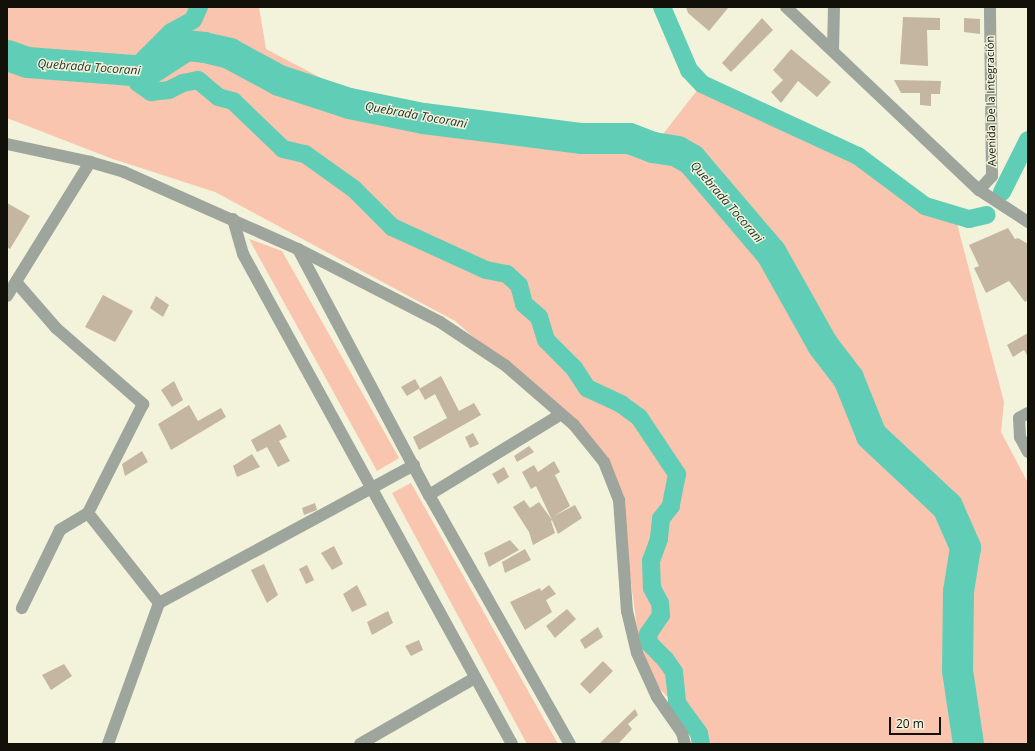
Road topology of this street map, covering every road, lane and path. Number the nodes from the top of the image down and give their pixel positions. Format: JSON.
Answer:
{"nodes":[{"id":1,"x":786,"y":7,"type":"edge"},
{"id":2,"x":834,"y":7,"type":"edge"},
{"id":3,"x":990,"y":7,"type":"edge"},
{"id":4,"x":833,"y":50,"type":"junction"},
{"id":5,"x":7,"y":144,"type":"edge"},
{"id":6,"x":90,"y":162,"type":"junction"},
{"id":7,"x":979,"y":190,"type":"junction"},
{"id":8,"x":233,"y":219,"type":"junction"},
{"id":9,"x":1028,"y":222,"type":"edge"},
{"id":10,"x":298,"y":249,"type":"junction"},
{"id":11,"x":16,"y":282,"type":"junction"},
{"id":12,"x":7,"y":296,"type":"edge"},
{"id":13,"x":1028,"y":413,"type":"edge"},
{"id":14,"x":561,"y":414,"type":"junction"},
{"id":15,"x":1028,"y":452,"type":"edge"},
{"id":16,"x":414,"y":465,"type":"junction"},
{"id":17,"x":372,"y":487,"type":"junction"},
{"id":18,"x":429,"y":495,"type":"junction"},
{"id":19,"x":88,"y":513,"type":"junction"},
{"id":20,"x":159,"y":603,"type":"junction"},
{"id":21,"x":22,"y":608,"type":"dead end"},
{"id":22,"x":476,"y":678,"type":"junction"},
{"id":23,"x":108,"y":744,"type":"edge"},
{"id":24,"x":360,"y":744,"type":"edge"},
{"id":25,"x":512,"y":744,"type":"edge"},
{"id":26,"x":570,"y":744,"type":"edge"},
{"id":27,"x":685,"y":744,"type":"edge"}],
"edges":[{"from":1,"to":4,"type":"street"},
{"from":2,"to":4,"type":"street"},
{"from":3,"to":7,"type":"street","name":"Avenida De la Integración"},
{"from":4,"to":7,"type":"street"},
{"from":5,"to":6,"type":"street"},
{"from":6,"to":8,"type":"street"},
{"from":6,"to":11,"type":"street"},
{"from":7,"to":9,"type":"street"},
{"from":8,"to":10,"type":"street"},
{"from":8,"to":17,"type":"street"},
{"from":10,"to":14,"type":"street"},
{"from":10,"to":16,"type":"street"},
{"from":11,"to":12,"type":"street"},
{"from":11,"to":19,"type":"street"},
{"from":13,"to":15,"type":"street"},
{"from":14,"to":18,"type":"street"},
{"from":14,"to":27,"type":"street"},
{"from":16,"to":17,"type":"street"},
{"from":16,"to":18,"type":"street"},
{"from":17,"to":20,"type":"street"},
{"from":17,"to":22,"type":"street"},
{"from":18,"to":26,"type":"street"},
{"from":19,"to":20,"type":"street"},
{"from":19,"to":21,"type":"street"},
{"from":20,"to":23,"type":"street"},
{"from":22,"to":24,"type":"street"},
{"from":22,"to":25,"type":"street"}]}
